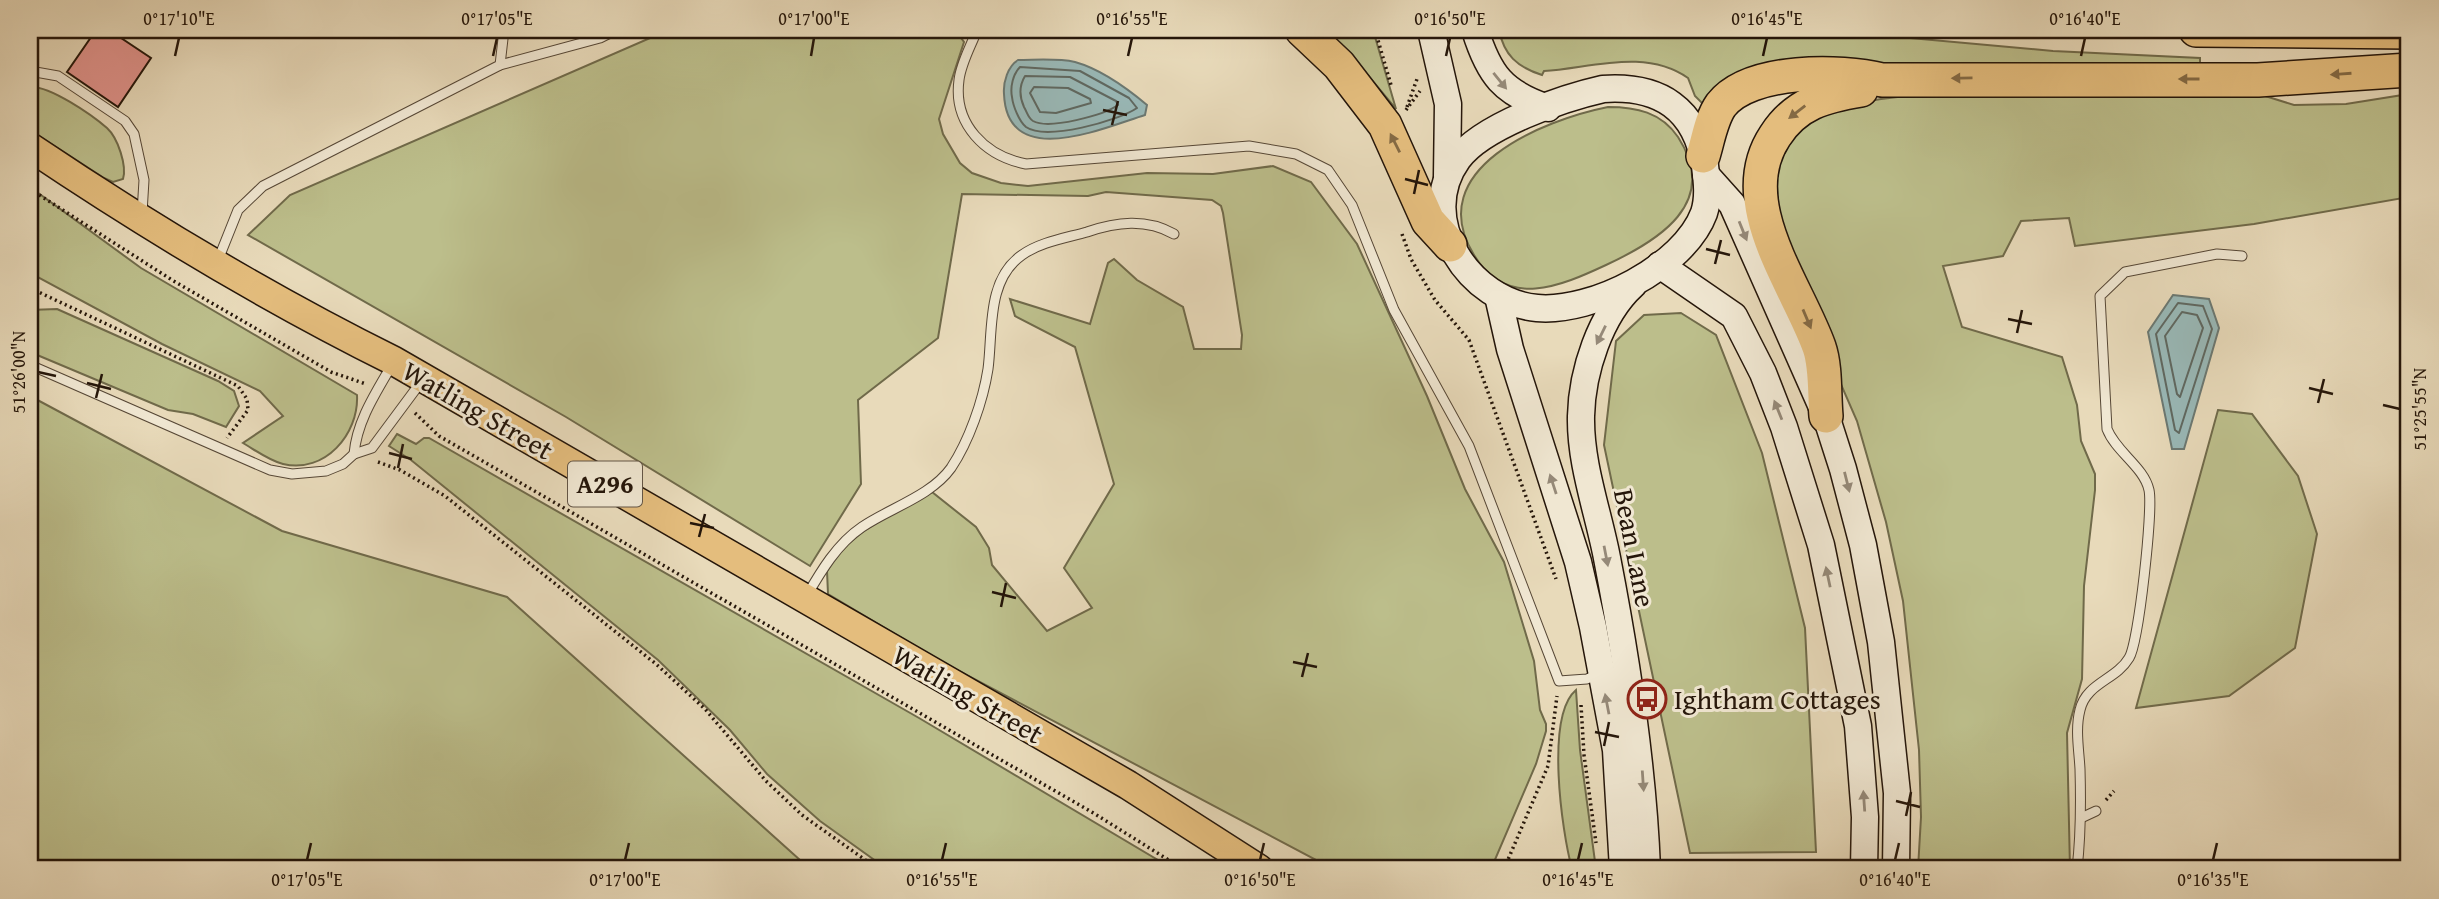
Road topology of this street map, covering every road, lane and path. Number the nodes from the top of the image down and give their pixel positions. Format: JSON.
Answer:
{"nodes":[{"id":1,"x":504,"y":30,"type":"edge"},
{"id":2,"x":616,"y":30,"type":"edge"},
{"id":3,"x":977,"y":30,"type":"edge"},
{"id":4,"x":1302,"y":30,"type":"edge"},
{"id":5,"x":1375,"y":30,"type":"edge"},
{"id":6,"x":1475,"y":30,"type":"edge"},
{"id":7,"x":2196,"y":30,"type":"edge"},
{"id":8,"x":2409,"y":32,"type":"edge"},
{"id":9,"x":1432,"y":33,"type":"edge"},
{"id":10,"x":500,"y":65,"type":"junction"},
{"id":11,"x":2409,"y":70,"type":"edge"},
{"id":12,"x":30,"y":71,"type":"edge"},
{"id":13,"x":1417,"y":71,"type":"dead end"},
{"id":14,"x":1882,"y":80,"type":"junction"},
{"id":15,"x":1392,"y":90,"type":"dead end"},
{"id":16,"x":1398,"y":108,"type":"dead end"},
{"id":17,"x":1548,"y":108,"type":"junction"},
{"id":18,"x":1406,"y":109,"type":"dead end"},
{"id":19,"x":1402,"y":114,"type":"dead end"},
{"id":20,"x":30,"y":147,"type":"edge"},
{"id":21,"x":1704,"y":166,"type":"junction"},
{"id":22,"x":1446,"y":185,"type":"junction"},
{"id":23,"x":30,"y":189,"type":"edge"},
{"id":24,"x":142,"y":219,"type":"junction"},
{"id":25,"x":1402,"y":233,"type":"dead end"},
{"id":26,"x":1174,"y":234,"type":"dead end"},
{"id":27,"x":1450,"y":245,"type":"junction"},
{"id":28,"x":2242,"y":256,"type":"dead end"},
{"id":29,"x":217,"y":262,"type":"junction"},
{"id":30,"x":1660,"y":265,"type":"junction"},
{"id":31,"x":30,"y":289,"type":"edge"},
{"id":32,"x":1498,"y":296,"type":"junction"},
{"id":33,"x":394,"y":361,"type":"junction"},
{"id":34,"x":30,"y":365,"type":"edge"},
{"id":35,"x":331,"y":372,"type":"dead end"},
{"id":36,"x":423,"y":379,"type":"junction"},
{"id":37,"x":1826,"y":416,"type":"junction"},
{"id":38,"x":422,"y":418,"type":"dead end"},
{"id":39,"x":221,"y":449,"type":"junction"},
{"id":40,"x":354,"y":454,"type":"junction"},
{"id":41,"x":1558,"y":585,"type":"dead end"},
{"id":42,"x":804,"y":600,"type":"junction"},
{"id":43,"x":1589,"y":676,"type":"junction"},
{"id":44,"x":1559,"y":681,"type":"junction"},
{"id":45,"x":2096,"y":811,"type":"dead end"},
{"id":46,"x":1182,"y":817,"type":"junction"},
{"id":47,"x":2081,"y":818,"type":"junction"},
{"id":48,"x":1598,"y":850,"type":"dead end"},
{"id":49,"x":878,"y":869,"type":"edge"},
{"id":50,"x":1183,"y":869,"type":"edge"},
{"id":51,"x":1239,"y":869,"type":"edge"},
{"id":52,"x":1259,"y":869,"type":"edge"},
{"id":53,"x":1284,"y":869,"type":"edge"},
{"id":54,"x":1504,"y":869,"type":"edge"},
{"id":55,"x":1623,"y":869,"type":"edge"},
{"id":56,"x":1647,"y":869,"type":"edge"},
{"id":57,"x":1864,"y":869,"type":"edge"},
{"id":58,"x":1896,"y":869,"type":"edge"},
{"id":59,"x":2077,"y":869,"type":"edge"}],
"edges":[{"from":1,"to":10,"type":"lane"},
{"from":2,"to":10,"type":"lane"},
{"from":3,"to":44,"type":"lane"},
{"from":27,"to":4,"type":"highway","one_way":true},
{"from":5,"to":15,"type":"path"},
{"from":6,"to":17,"type":"main road","one_way":true},
{"from":7,"to":8,"type":"highway"},
{"from":9,"to":22,"type":"main road"},
{"from":10,"to":29,"type":"lane"},
{"from":11,"to":14,"type":"highway","one_way":true},
{"from":12,"to":24,"type":"lane"},
{"from":13,"to":18,"type":"path"},
{"from":14,"to":21,"type":"highway"},
{"from":14,"to":37,"type":"highway","one_way":true},
{"from":16,"to":19,"type":"path"},
{"from":17,"to":21,"type":"main road"},
{"from":17,"to":22,"type":"main road"},
{"from":20,"to":24,"type":"main road","name":"Watling Street","number":"A296"},
{"from":21,"to":30,"type":"main road"},
{"from":21,"to":37,"type":"main road","one_way":true},
{"from":22,"to":27,"type":"main road"},
{"from":23,"to":35,"type":"path"},
{"from":24,"to":29,"type":"main road","name":"Watling Street","number":"A296"},
{"from":25,"to":41,"type":"path"},
{"from":26,"to":42,"type":"lane"},
{"from":27,"to":32,"type":"main road"},
{"from":28,"to":47,"type":"lane"},
{"from":29,"to":33,"type":"main road","name":"Watling Street","number":"A296"},
{"from":30,"to":32,"type":"main road"},
{"from":30,"to":56,"type":"main road","name":"Bean Lane","one_way":true},
{"from":57,"to":30,"type":"main road","one_way":true},
{"from":31,"to":39,"type":"path"},
{"from":43,"to":32,"type":"main road","name":"Bean Lane","one_way":true},
{"from":33,"to":36,"type":"main road","name":"Watling Street","number":"A296"},
{"from":33,"to":40,"type":"lane"},
{"from":34,"to":39,"type":"lane"},
{"from":36,"to":40,"type":"lane"},
{"from":36,"to":42,"type":"main road","name":"Watling Street","number":"A296"},
{"from":37,"to":58,"type":"main road","one_way":true},
{"from":38,"to":50,"type":"path"},
{"from":39,"to":40,"type":"lane"},
{"from":40,"to":49,"type":"path"},
{"from":42,"to":46,"type":"main road","name":"Watling Street","number":"A296"},
{"from":43,"to":44,"type":"lane"},
{"from":43,"to":48,"type":"path"},
{"from":55,"to":43,"type":"main road","name":"Bean Lane","one_way":true},
{"from":44,"to":54,"type":"path"},
{"from":45,"to":47,"type":"lane"},
{"from":46,"to":51,"type":"main road"},
{"from":46,"to":52,"type":"main road","name":"Watling Street","number":"A296"},
{"from":46,"to":53,"type":"main road","name":"Watling Street","number":"A296"},
{"from":47,"to":59,"type":"lane"}]}
